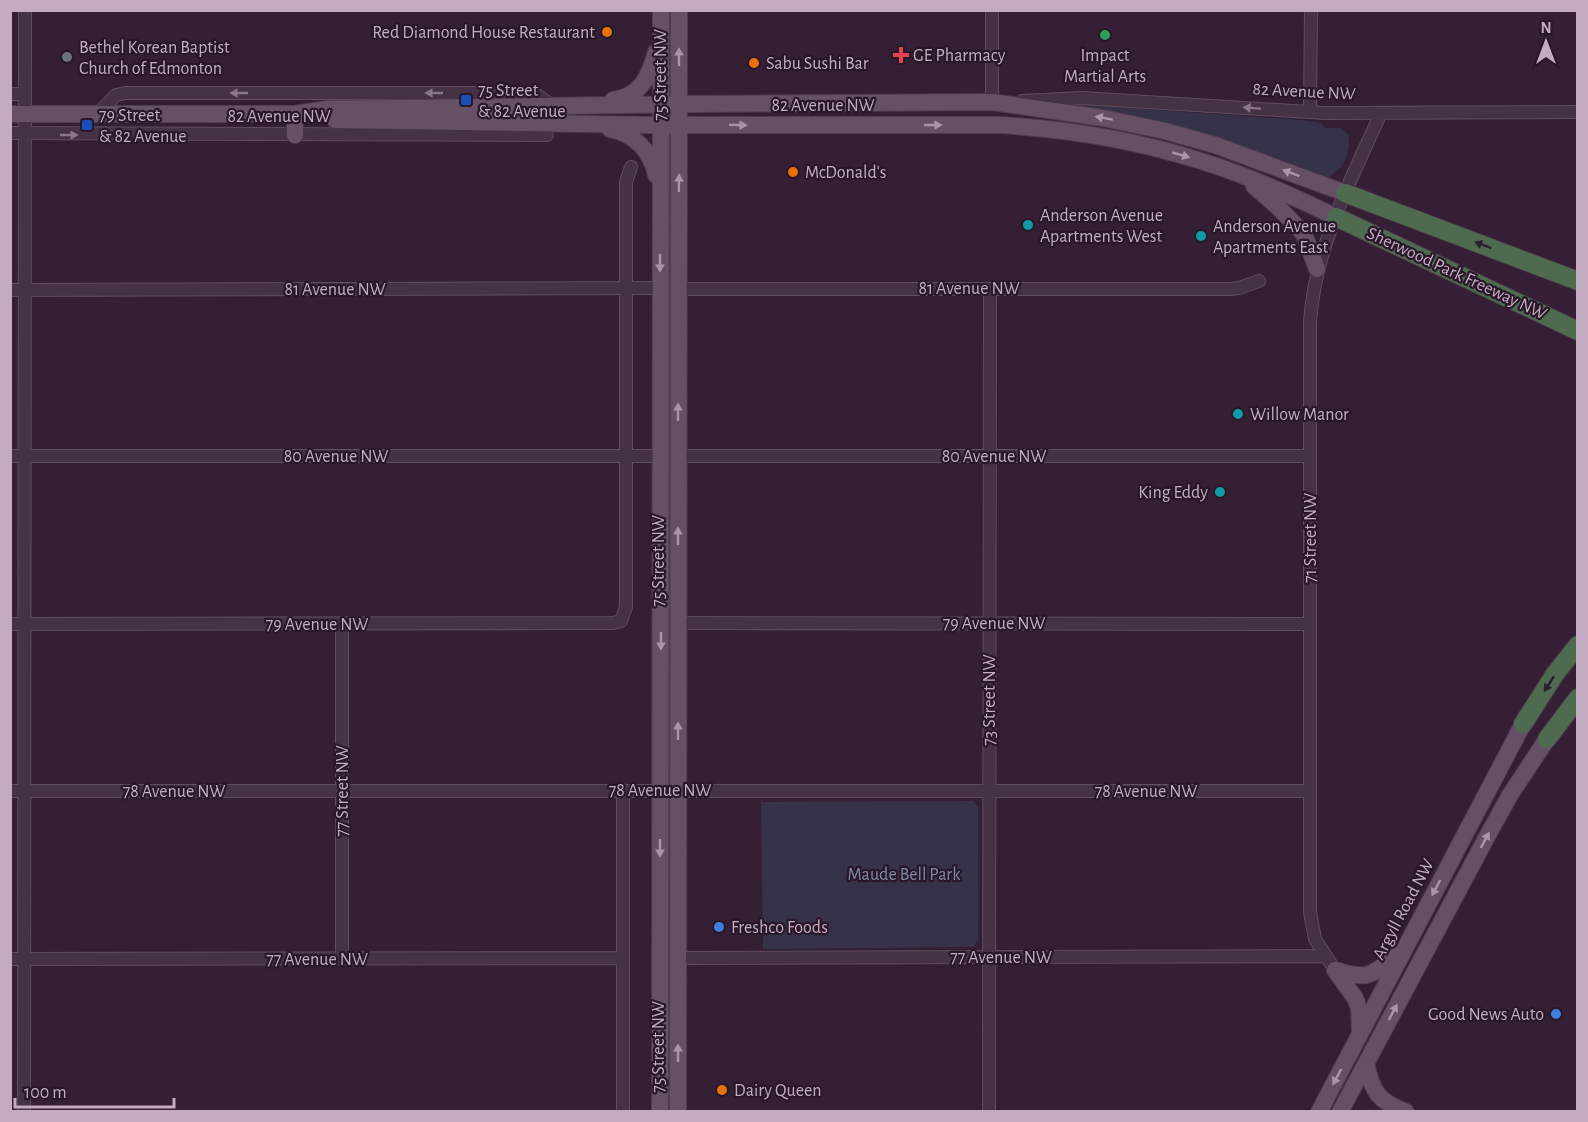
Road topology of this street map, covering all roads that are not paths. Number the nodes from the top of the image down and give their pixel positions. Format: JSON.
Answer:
{"nodes":[{"id":1,"x":24,"y":10,"type":"edge"},
{"id":2,"x":661,"y":10,"type":"edge"},
{"id":3,"x":679,"y":10,"type":"edge"},
{"id":4,"x":993,"y":10,"type":"edge"},
{"id":5,"x":1311,"y":10,"type":"edge"},
{"id":6,"x":661,"y":34,"type":"junction"},
{"id":7,"x":10,"y":94,"type":"edge"},
{"id":8,"x":24,"y":94,"type":"junction"},
{"id":9,"x":992,"y":102,"type":"junction"},
{"id":10,"x":661,"y":104,"type":"junction"},
{"id":11,"x":680,"y":104,"type":"junction"},
{"id":12,"x":583,"y":105,"type":"junction"},
{"id":13,"x":552,"y":106,"type":"junction"},
{"id":14,"x":1310,"y":112,"type":"junction"},
{"id":15,"x":1578,"y":112,"type":"edge"},
{"id":16,"x":1382,"y":113,"type":"junction"},
{"id":17,"x":295,"y":114,"type":"junction"},
{"id":18,"x":18,"y":115,"type":"edge"},
{"id":19,"x":97,"y":115,"type":"junction"},
{"id":20,"x":582,"y":124,"type":"junction"},
{"id":21,"x":680,"y":124,"type":"junction"},
{"id":22,"x":661,"y":125,"type":"junction"},
{"id":23,"x":10,"y":134,"type":"edge"},
{"id":24,"x":24,"y":134,"type":"junction"},
{"id":25,"x":295,"y":135,"type":"junction"},
{"id":26,"x":548,"y":135,"type":"dead end"},
{"id":27,"x":631,"y":167,"type":"dead end"},
{"id":28,"x":1242,"y":176,"type":"junction"},
{"id":29,"x":1346,"y":193,"type":"junction"},
{"id":30,"x":661,"y":204,"type":"junction"},
{"id":31,"x":1336,"y":217,"type":"junction"},
{"id":32,"x":1317,"y":269,"type":"junction"},
{"id":33,"x":1259,"y":281,"type":"dead end"},
{"id":34,"x":1578,"y":281,"type":"edge"},
{"id":35,"x":626,"y":288,"type":"junction"},
{"id":36,"x":660,"y":288,"type":"junction"},
{"id":37,"x":678,"y":289,"type":"junction"},
{"id":38,"x":990,"y":289,"type":"junction"},
{"id":39,"x":10,"y":290,"type":"edge"},
{"id":40,"x":25,"y":290,"type":"junction"},
{"id":41,"x":1578,"y":331,"type":"edge"},
{"id":42,"x":10,"y":456,"type":"edge"},
{"id":43,"x":25,"y":456,"type":"junction"},
{"id":44,"x":626,"y":456,"type":"junction"},
{"id":45,"x":670,"y":456,"type":"junction"},
{"id":46,"x":990,"y":456,"type":"junction"},
{"id":47,"x":1310,"y":456,"type":"junction"},
{"id":48,"x":623,"y":618,"type":"joint"},
{"id":49,"x":989,"y":622,"type":"junction"},
{"id":50,"x":678,"y":623,"type":"junction"},
{"id":51,"x":10,"y":624,"type":"edge"},
{"id":52,"x":24,"y":624,"type":"junction"},
{"id":53,"x":342,"y":624,"type":"junction"},
{"id":54,"x":1310,"y":624,"type":"junction"},
{"id":55,"x":1578,"y":645,"type":"edge"},
{"id":56,"x":1578,"y":698,"type":"edge"},
{"id":57,"x":1522,"y":724,"type":"joint"},
{"id":58,"x":1547,"y":739,"type":"joint"},
{"id":59,"x":342,"y":790,"type":"junction"},
{"id":60,"x":623,"y":790,"type":"junction"},
{"id":61,"x":660,"y":790,"type":"junction"},
{"id":62,"x":678,"y":790,"type":"junction"},
{"id":63,"x":10,"y":791,"type":"edge"},
{"id":64,"x":24,"y":791,"type":"junction"},
{"id":65,"x":989,"y":791,"type":"junction"},
{"id":66,"x":1310,"y":791,"type":"junction"},
{"id":67,"x":1403,"y":951,"type":"junction"},
{"id":68,"x":1325,"y":956,"type":"junction"},
{"id":69,"x":990,"y":957,"type":"junction"},
{"id":70,"x":342,"y":958,"type":"junction"},
{"id":71,"x":623,"y":958,"type":"junction"},
{"id":72,"x":678,"y":958,"type":"junction"},
{"id":73,"x":10,"y":959,"type":"edge"},
{"id":74,"x":24,"y":959,"type":"junction"},
{"id":75,"x":1335,"y":970,"type":"junction"},
{"id":76,"x":1360,"y":1035,"type":"junction"},
{"id":77,"x":1366,"y":1063,"type":"junction"},
{"id":78,"x":24,"y":1112,"type":"edge"},
{"id":79,"x":623,"y":1112,"type":"edge"},
{"id":80,"x":660,"y":1112,"type":"edge"},
{"id":81,"x":678,"y":1112,"type":"edge"},
{"id":82,"x":989,"y":1112,"type":"edge"},
{"id":83,"x":1318,"y":1112,"type":"edge"},
{"id":84,"x":1340,"y":1112,"type":"edge"},
{"id":85,"x":1406,"y":1112,"type":"edge"}],
"edges":[{"from":1,"to":8,"type":"street"},
{"from":2,"to":6,"type":"main road","name":"75 Street NW"},
{"from":11,"to":3,"type":"main road","name":"75 Street NW","one_way":true},
{"from":4,"to":9,"type":"street"},
{"from":5,"to":14,"type":"street"},
{"from":6,"to":10,"type":"main road","name":"75 Street NW"},
{"from":6,"to":12,"type":"main road"},
{"from":7,"to":8,"type":"street"},
{"from":8,"to":18,"type":"street"},
{"from":9,"to":11,"type":"main road","name":"82 Avenue NW"},
{"from":14,"to":9,"type":"street","name":"82 Avenue NW","one_way":true},
{"from":29,"to":9,"type":"main road","name":"82 Avenue NW","one_way":true},
{"from":10,"to":11,"type":"main road","name":"82 Avenue NW"},
{"from":10,"to":12,"type":"main road","name":"82 Avenue NW"},
{"from":10,"to":22,"type":"main road","name":"75 Street NW"},
{"from":11,"to":21,"type":"main road","name":"75 Street NW"},
{"from":12,"to":13,"type":"main road","name":"82 Avenue NW"},
{"from":13,"to":17,"type":"main road","name":"82 Avenue NW"},
{"from":13,"to":19,"type":"street","name":"82 Avenue NW","one_way":true},
{"from":14,"to":16,"type":"street","name":"82 Avenue NW"},
{"from":15,"to":16,"type":"street","name":"82 Avenue NW"},
{"from":16,"to":29,"type":"street","name":"71 Street NW"},
{"from":17,"to":19,"type":"main road","name":"82 Avenue NW"},
{"from":17,"to":20,"type":"main road","name":"82 Avenue NW"},
{"from":17,"to":25,"type":"main road"},
{"from":18,"to":19,"type":"main road","name":"82 Avenue NW"},
{"from":18,"to":24,"type":"street"},
{"from":20,"to":22,"type":"main road","name":"82 Avenue NW"},
{"from":20,"to":30,"type":"main road"},
{"from":21,"to":22,"type":"main road","name":"82 Avenue NW"},
{"from":21,"to":28,"type":"main road","name":"82 Avenue NW","one_way":true},
{"from":37,"to":21,"type":"main road","name":"75 Street NW","one_way":true},
{"from":22,"to":30,"type":"main road","name":"75 Street NW"},
{"from":23,"to":24,"type":"street","name":"82 Avenue NW"},
{"from":24,"to":25,"type":"street","name":"82 Avenue NW","one_way":true},
{"from":24,"to":40,"type":"street"},
{"from":25,"to":26,"type":"street","name":"82 Avenue NW"},
{"from":27,"to":35,"type":"street","name":"75 Street NW"},
{"from":28,"to":31,"type":"main road","name":"82 Avenue NW"},
{"from":28,"to":32,"type":"main road"},
{"from":29,"to":31,"type":"street","name":"71 Street NW"},
{"from":34,"to":29,"type":"highway","name":"Sherwood Park Freeway NW","one_way":true},
{"from":30,"to":36,"type":"main road","name":"75 Street NW","one_way":true},
{"from":31,"to":32,"type":"street","name":"71 Street NW"},
{"from":31,"to":41,"type":"highway","name":"Sherwood Park Freeway NW"},
{"from":32,"to":47,"type":"street","name":"71 Street NW"},
{"from":33,"to":38,"type":"street","name":"81 Avenue NW"},
{"from":35,"to":36,"type":"street","name":"81 Avenue NW"},
{"from":35,"to":40,"type":"street","name":"81 Avenue NW"},
{"from":35,"to":44,"type":"street","name":"75 Street NW"},
{"from":36,"to":45,"type":"main road","name":"75 Street NW"},
{"from":37,"to":38,"type":"street","name":"81 Avenue NW"},
{"from":45,"to":37,"type":"main road","name":"75 Street NW","one_way":true},
{"from":38,"to":46,"type":"street","name":"73 Street NW"},
{"from":39,"to":40,"type":"street","name":"81 Avenue NW"},
{"from":40,"to":43,"type":"street"},
{"from":42,"to":43,"type":"street","name":"80 Avenue NW"},
{"from":43,"to":44,"type":"street","name":"80 Avenue NW"},
{"from":43,"to":52,"type":"street"},
{"from":44,"to":45,"type":"street","name":"80 Avenue NW"},
{"from":44,"to":48,"type":"street","name":"75 Street NW"},
{"from":45,"to":46,"type":"street","name":"80 Avenue NW"},
{"from":50,"to":45,"type":"main road","name":"75 Street NW","one_way":true},
{"from":45,"to":61,"type":"main road","name":"75 Street NW","one_way":true},
{"from":46,"to":47,"type":"street","name":"80 Avenue NW"},
{"from":46,"to":49,"type":"street","name":"73 Street NW"},
{"from":47,"to":54,"type":"street","name":"71 Street NW"},
{"from":48,"to":53,"type":"street","name":"79 Avenue NW"},
{"from":49,"to":50,"type":"street","name":"79 Avenue NW"},
{"from":49,"to":54,"type":"street","name":"79 Avenue NW"},
{"from":49,"to":65,"type":"street","name":"73 Street NW"},
{"from":62,"to":50,"type":"main road","name":"75 Street NW","one_way":true},
{"from":51,"to":52,"type":"street","name":"79 Avenue NW"},
{"from":52,"to":53,"type":"street","name":"79 Avenue NW"},
{"from":52,"to":64,"type":"street"},
{"from":53,"to":59,"type":"street","name":"77 Street NW"},
{"from":54,"to":66,"type":"street","name":"71 Street NW"},
{"from":55,"to":57,"type":"highway","one_way":true},
{"from":56,"to":58,"type":"highway"},
{"from":57,"to":67,"type":"main road","name":"Argyll Road NW","one_way":true},
{"from":77,"to":58,"type":"main road","one_way":true},
{"from":59,"to":60,"type":"street","name":"78 Avenue NW"},
{"from":59,"to":64,"type":"street","name":"78 Avenue NW"},
{"from":59,"to":70,"type":"street","name":"77 Street NW"},
{"from":60,"to":61,"type":"street","name":"78 Avenue NW"},
{"from":60,"to":71,"type":"street","name":"75 Street NW"},
{"from":61,"to":62,"type":"street","name":"78 Avenue NW"},
{"from":61,"to":80,"type":"main road","name":"75 Street NW","one_way":true},
{"from":62,"to":65,"type":"street","name":"78 Avenue NW"},
{"from":62,"to":72,"type":"main road","name":"75 Street NW"},
{"from":63,"to":64,"type":"street","name":"78 Avenue NW"},
{"from":64,"to":74,"type":"street"},
{"from":65,"to":66,"type":"street","name":"78 Avenue NW"},
{"from":65,"to":69,"type":"street","name":"73 Street NW"},
{"from":66,"to":68,"type":"street","name":"71 Street NW"},
{"from":67,"to":75,"type":"main road"},
{"from":67,"to":76,"type":"main road","name":"Argyll Road NW"},
{"from":68,"to":69,"type":"street","name":"77 Avenue NW"},
{"from":68,"to":75,"type":"street","name":"71 Street NW"},
{"from":69,"to":72,"type":"street","name":"77 Avenue NW"},
{"from":69,"to":82,"type":"street","name":"73 Street NW"},
{"from":70,"to":71,"type":"street","name":"77 Avenue NW"},
{"from":70,"to":74,"type":"street","name":"77 Avenue NW"},
{"from":71,"to":79,"type":"street","name":"75 Street NW"},
{"from":81,"to":72,"type":"main road","name":"75 Street NW","one_way":true},
{"from":73,"to":74,"type":"street","name":"77 Avenue NW"},
{"from":74,"to":78,"type":"street"},
{"from":75,"to":76,"type":"main road"},
{"from":76,"to":83,"type":"main road","name":"Argyll Road NW","one_way":true},
{"from":77,"to":84,"type":"main road"},
{"from":77,"to":85,"type":"main road"}]}
